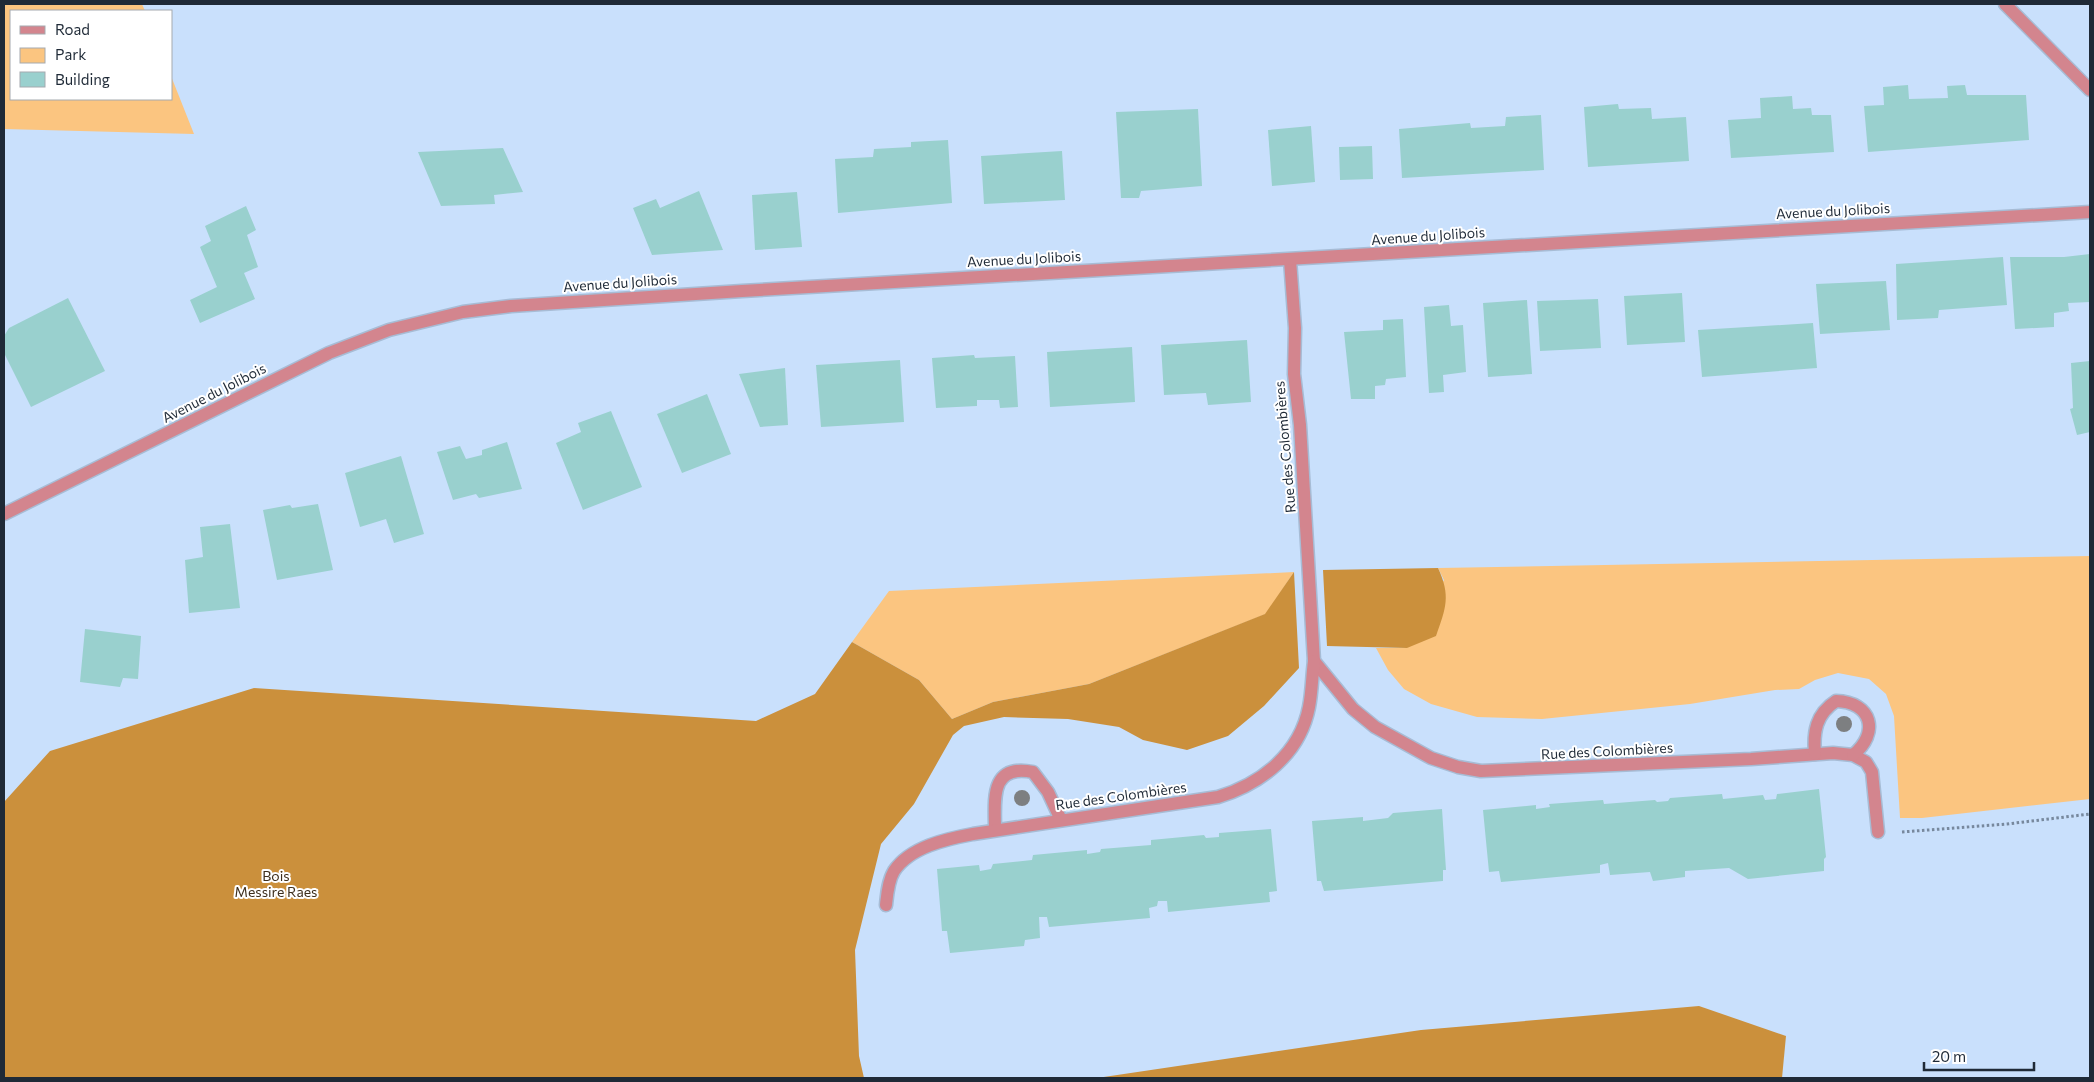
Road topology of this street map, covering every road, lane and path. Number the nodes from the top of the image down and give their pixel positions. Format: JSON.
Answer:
{"nodes":[{"id":1,"x":2005,"y":4,"type":"edge"},
{"id":2,"x":2090,"y":90,"type":"edge"},
{"id":3,"x":2090,"y":212,"type":"edge"},
{"id":4,"x":1290,"y":260,"type":"junction"},
{"id":5,"x":4,"y":514,"type":"edge"},
{"id":6,"x":1314,"y":661,"type":"junction"},
{"id":7,"x":1815,"y":754,"type":"junction"},
{"id":8,"x":1853,"y":755,"type":"junction"},
{"id":9,"x":2090,"y":814,"type":"edge"},
{"id":10,"x":1061,"y":820,"type":"junction"},
{"id":11,"x":995,"y":830,"type":"junction"},
{"id":12,"x":1878,"y":832,"type":"joint"},
{"id":13,"x":886,"y":905,"type":"dead end"}],
"edges":[{"from":1,"to":2,"type":"street"},
{"from":3,"to":4,"type":"street","name":"Avenue du Jolibois"},
{"from":4,"to":5,"type":"street","name":"Avenue du Jolibois"},
{"from":4,"to":6,"type":"street","name":"Rue des Colombières"},
{"from":6,"to":7,"type":"street","name":"Rue des Colombières"},
{"from":6,"to":10,"type":"street","name":"Rue des Colombières"},
{"from":7,"to":8,"type":"street","name":"Rue des Colombières"},
{"from":7,"to":8,"type":"street"},
{"from":8,"to":12,"type":"street"},
{"from":9,"to":12,"type":"path"},
{"from":10,"to":11,"type":"street","name":"Rue des Colombières"},
{"from":10,"to":11,"type":"street"},
{"from":11,"to":13,"type":"street","name":"Rue des Colombières"}]}
